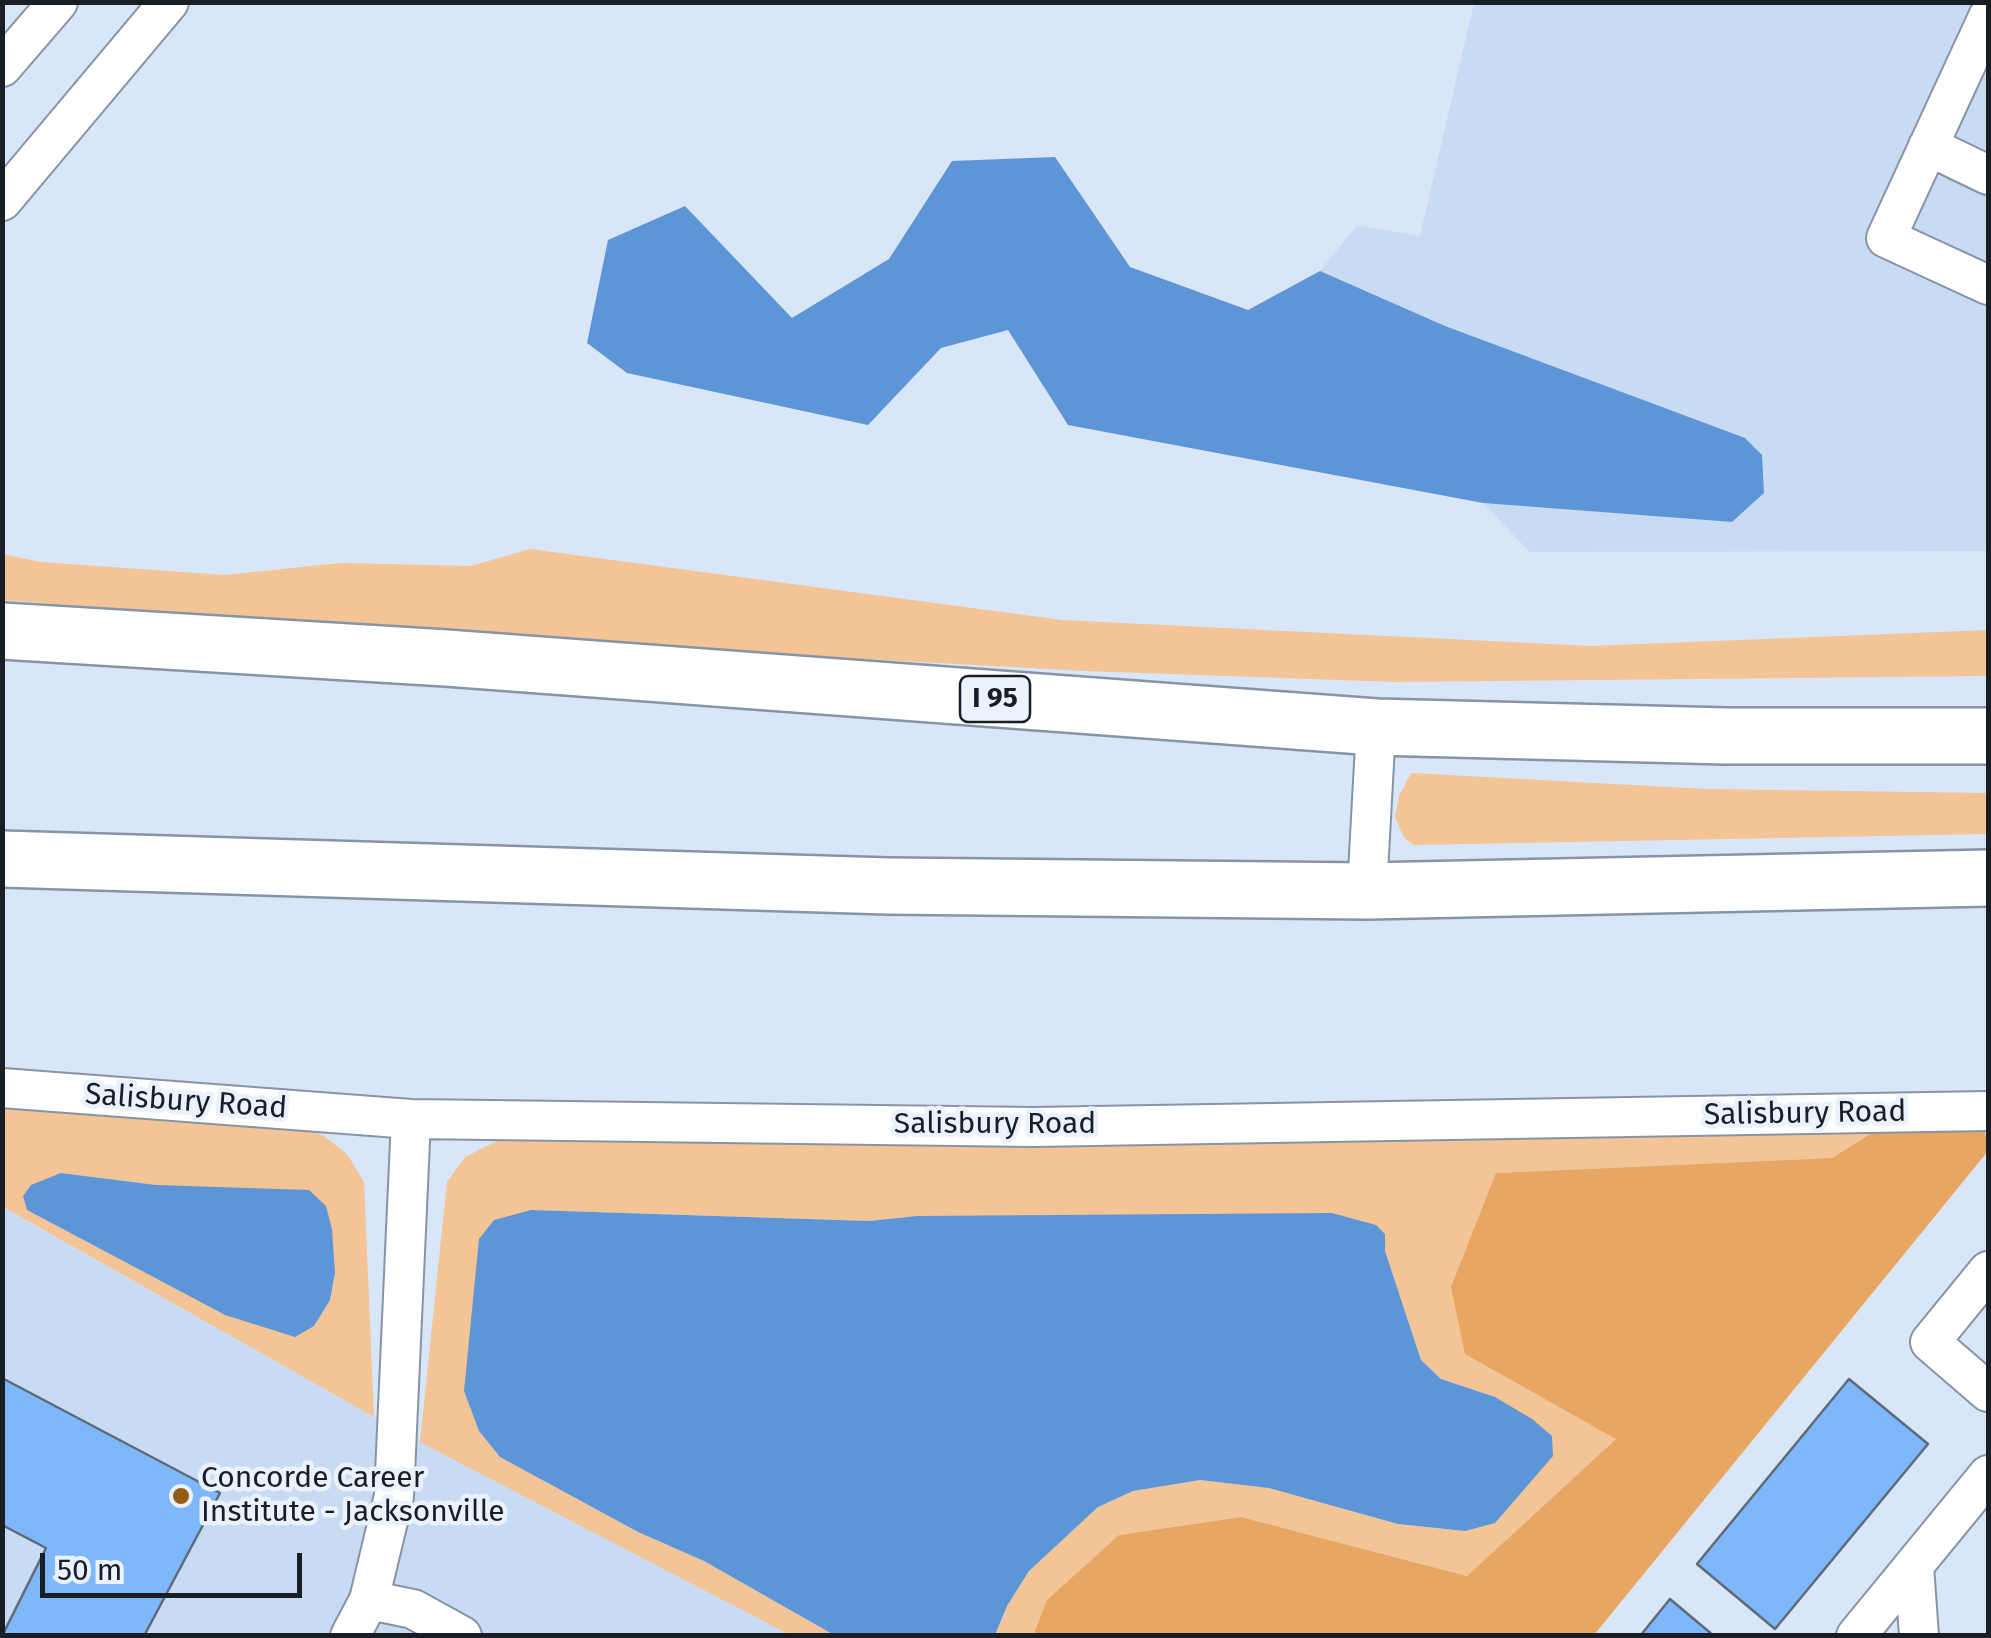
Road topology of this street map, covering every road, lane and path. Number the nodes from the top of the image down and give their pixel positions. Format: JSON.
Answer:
{"nodes":[{"id":1,"x":58,"y":2,"type":"edge"},
{"id":2,"x":168,"y":2,"type":"edge"},
{"id":3,"x":1988,"y":17,"type":"edge"},
{"id":4,"x":2,"y":66,"type":"edge"},
{"id":5,"x":1978,"y":66,"type":"edge"},
{"id":6,"x":1928,"y":146,"type":"junction"},
{"id":7,"x":1988,"y":174,"type":"edge"},
{"id":8,"x":2,"y":201,"type":"edge"},
{"id":9,"x":1988,"y":284,"type":"edge"},
{"id":10,"x":2,"y":632,"type":"edge"},
{"id":11,"x":1376,"y":727,"type":"junction"},
{"id":12,"x":1988,"y":736,"type":"edge"},
{"id":13,"x":2,"y":859,"type":"edge"},
{"id":14,"x":1988,"y":878,"type":"edge"},
{"id":15,"x":1367,"y":891,"type":"junction"},
{"id":16,"x":2,"y":1088,"type":"edge"},
{"id":17,"x":1988,"y":1111,"type":"edge"},
{"id":18,"x":411,"y":1119,"type":"junction"},
{"id":19,"x":1988,"y":1271,"type":"edge"},
{"id":20,"x":1988,"y":1392,"type":"edge"},
{"id":21,"x":1988,"y":1474,"type":"edge"},
{"id":22,"x":1914,"y":1566,"type":"junction"},
{"id":23,"x":369,"y":1600,"type":"junction"},
{"id":24,"x":350,"y":1636,"type":"edge"},
{"id":25,"x":462,"y":1636,"type":"edge"},
{"id":26,"x":1856,"y":1636,"type":"edge"},
{"id":27,"x":1919,"y":1636,"type":"edge"}],
"edges":[{"from":1,"to":4,"type":"street"},
{"from":2,"to":8,"type":"street"},
{"from":3,"to":5,"type":"street"},
{"from":5,"to":6,"type":"street"},
{"from":6,"to":7,"type":"street"},
{"from":6,"to":9,"type":"street"},
{"from":10,"to":11,"type":"highway","number":"I 95"},
{"from":11,"to":12,"type":"highway","number":"I 95"},
{"from":11,"to":15,"type":"street"},
{"from":13,"to":15,"type":"highway"},
{"from":14,"to":15,"type":"highway"},
{"from":16,"to":18,"type":"street","name":"Salisbury Road"},
{"from":17,"to":18,"type":"street","name":"Salisbury Road"},
{"from":18,"to":23,"type":"street"},
{"from":19,"to":20,"type":"street"},
{"from":21,"to":22,"type":"street"},
{"from":22,"to":26,"type":"street"},
{"from":22,"to":27,"type":"street"},
{"from":23,"to":24,"type":"street"},
{"from":23,"to":25,"type":"street"}]}
